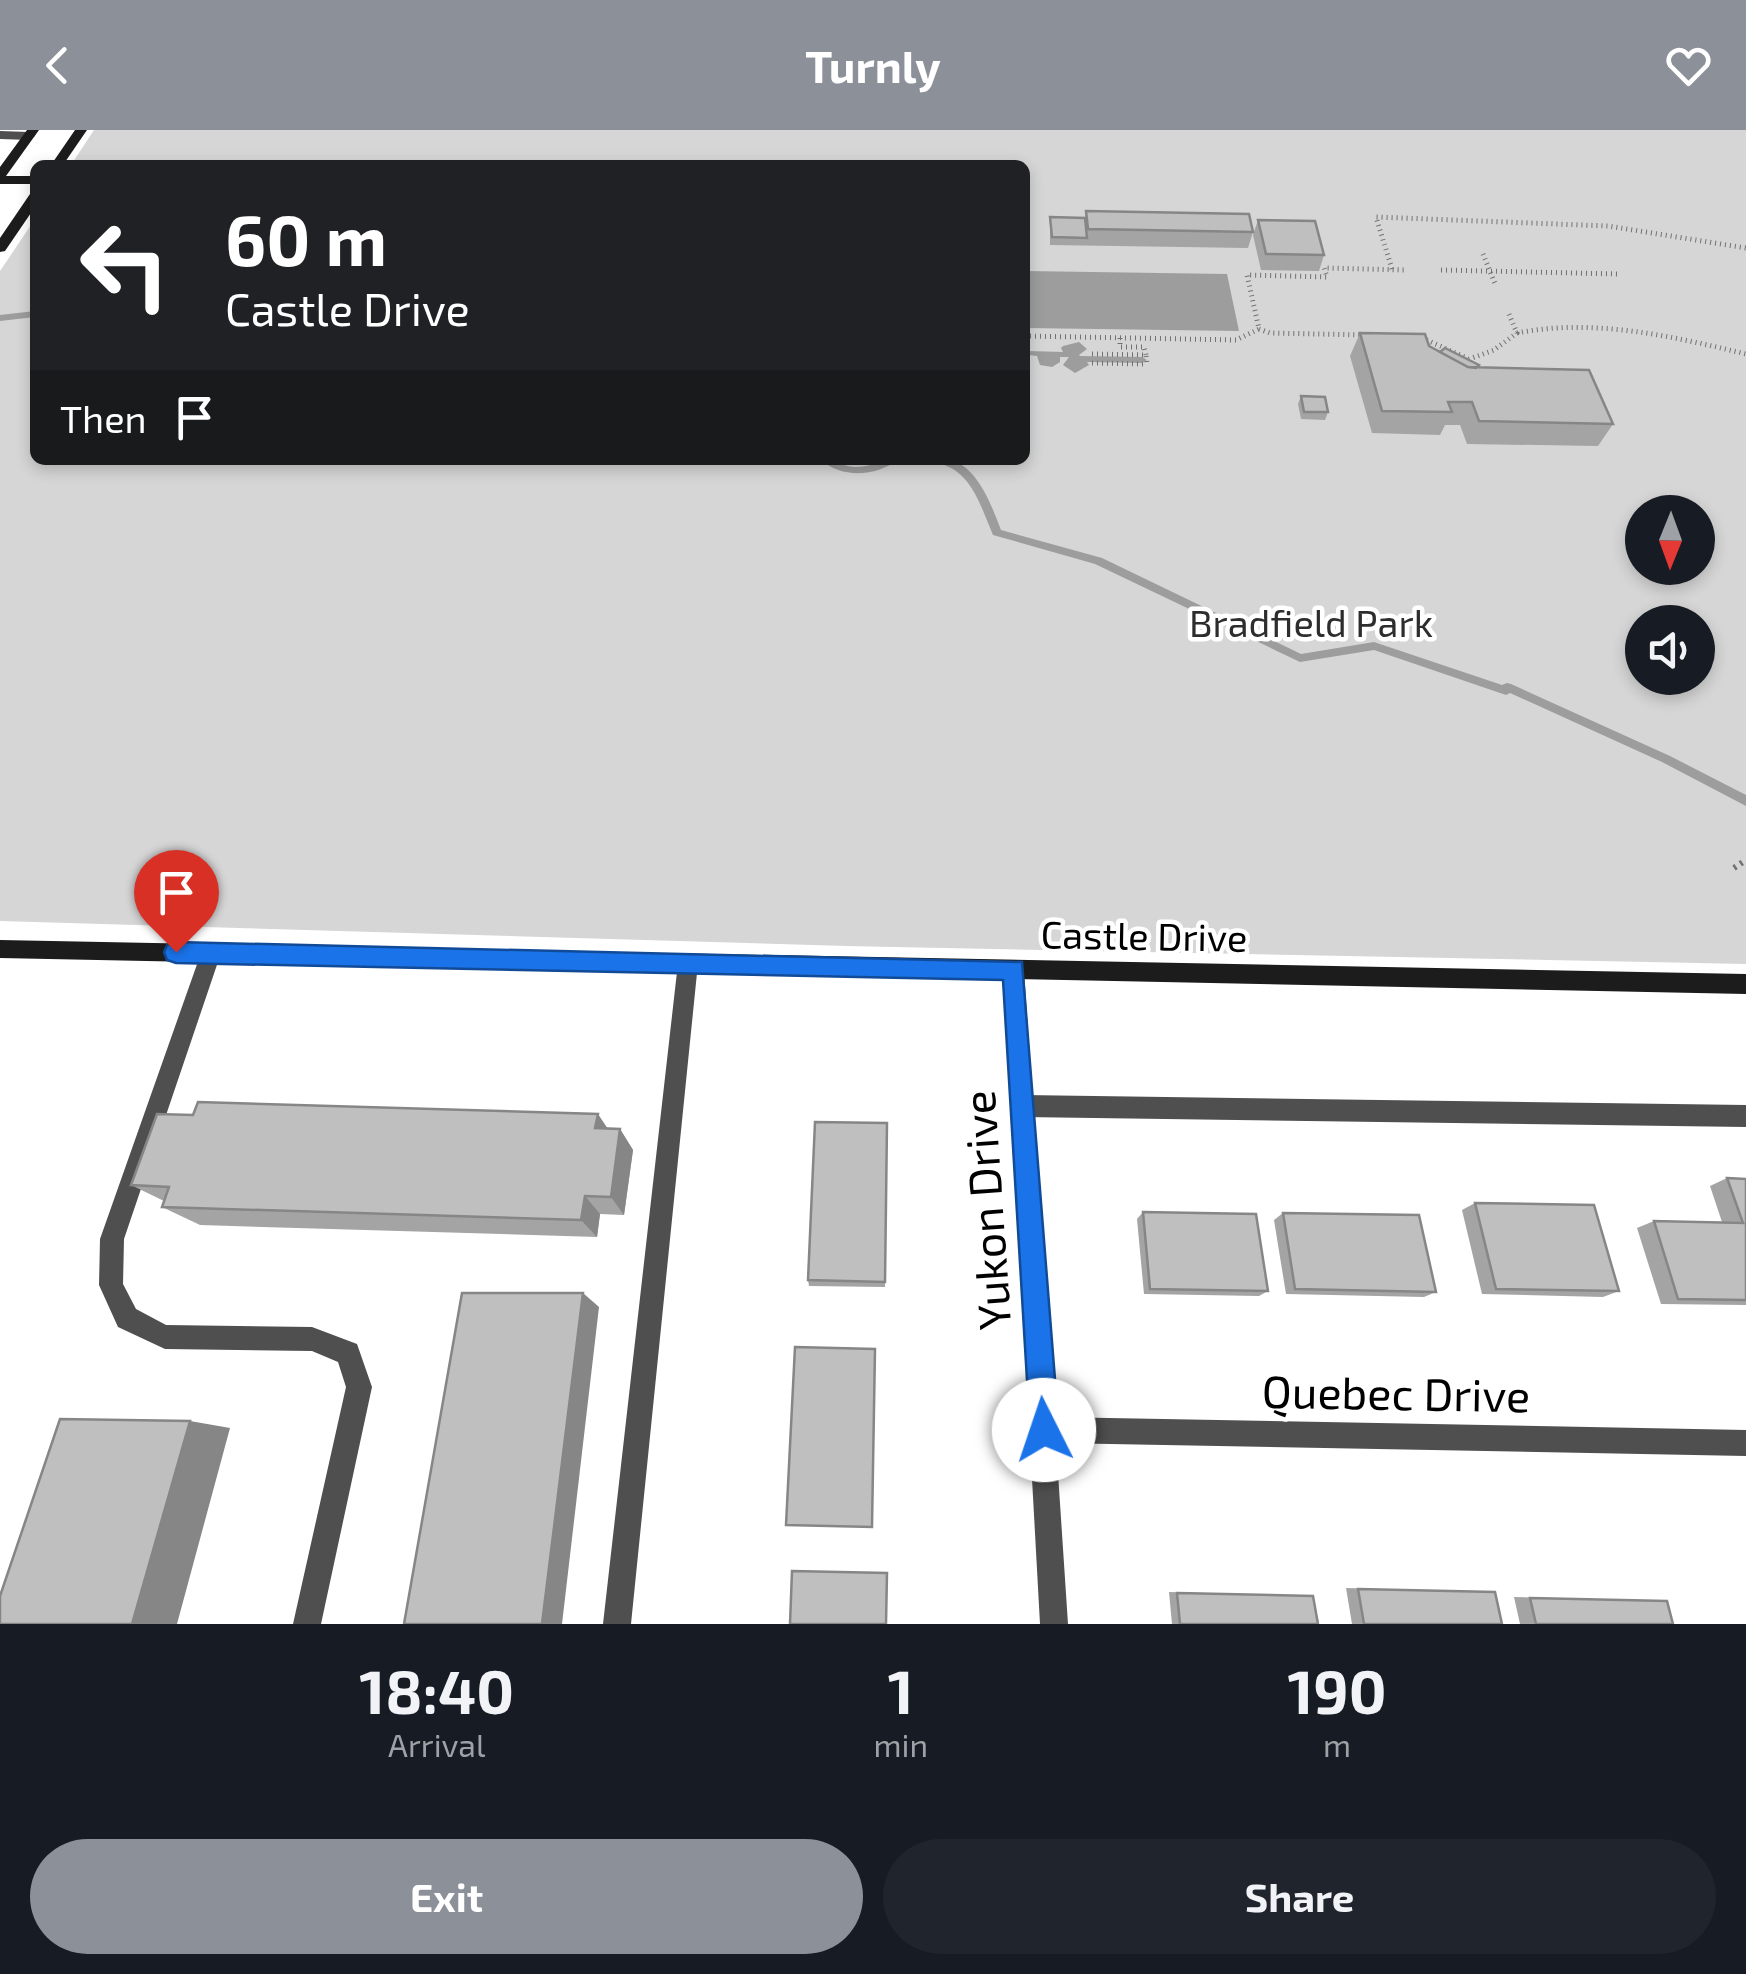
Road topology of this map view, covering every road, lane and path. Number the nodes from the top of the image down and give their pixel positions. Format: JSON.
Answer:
{"nodes":[{"id":1,"x":81,"y":130,"type":"edge"},
{"id":2,"x":31,"y":133,"type":"edge"},
{"id":3,"x":0,"y":136,"type":"edge"},
{"id":4,"x":60,"y":160,"type":"edge"},
{"id":5,"x":0,"y":178,"type":"edge"},
{"id":6,"x":30,"y":180,"type":"edge"},
{"id":7,"x":30,"y":204,"type":"edge"},
{"id":8,"x":0,"y":248,"type":"edge"},
{"id":9,"x":1746,"y":248,"type":"edge"},
{"id":10,"x":1483,"y":254,"type":"dead end"},
{"id":11,"x":1392,"y":269,"type":"junction"},
{"id":12,"x":1405,"y":270,"type":"dead end"},
{"id":13,"x":1441,"y":270,"type":"dead end"},
{"id":14,"x":1490,"y":271,"type":"junction"},
{"id":15,"x":1618,"y":274,"type":"dead end"},
{"id":16,"x":1496,"y":286,"type":"dead end"},
{"id":17,"x":1508,"y":312,"type":"dead end"},
{"id":18,"x":1259,"y":329,"type":"junction"},
{"id":19,"x":1517,"y":333,"type":"junction"},
{"id":20,"x":1030,"y":336,"type":"edge"},
{"id":21,"x":1375,"y":336,"type":"edge"},
{"id":22,"x":1417,"y":337,"type":"edge"},
{"id":23,"x":1120,"y":338,"type":"junction"},
{"id":24,"x":1092,"y":354,"type":"dead end"},
{"id":25,"x":1146,"y":354,"type":"junction"},
{"id":26,"x":1746,"y":354,"type":"edge"},
{"id":27,"x":1466,"y":358,"type":"junction"},
{"id":28,"x":1092,"y":363,"type":"dead end"},
{"id":29,"x":1459,"y":365,"type":"edge"},
{"id":30,"x":1746,"y":860,"type":"edge"},
{"id":31,"x":1734,"y":868,"type":"dead end"},
{"id":32,"x":0,"y":949,"type":"edge"},
{"id":33,"x":211,"y":953,"type":"junction"},
{"id":34,"x":688,"y":963,"type":"junction"},
{"id":35,"x":1014,"y":970,"type":"junction"},
{"id":36,"x":1746,"y":984,"type":"edge"},
{"id":37,"x":1023,"y":1106,"type":"junction"},
{"id":38,"x":1746,"y":1116,"type":"edge"},
{"id":39,"x":1044,"y":1430,"type":"junction"},
{"id":40,"x":1746,"y":1443,"type":"edge"},
{"id":41,"x":306,"y":1624,"type":"edge"},
{"id":42,"x":617,"y":1624,"type":"edge"},
{"id":43,"x":1054,"y":1624,"type":"edge"}],
"edges":[{"from":1,"to":4,"type":"main road"},
{"from":2,"to":3,"type":"street"},
{"from":2,"to":5,"type":"main road"},
{"from":5,"to":6,"type":"main road"},
{"from":7,"to":8,"type":"main road"},
{"from":9,"to":11,"type":"path"},
{"from":10,"to":14,"type":"path"},
{"from":11,"to":12,"type":"path"},
{"from":11,"to":18,"type":"path"},
{"from":13,"to":14,"type":"path"},
{"from":14,"to":15,"type":"path"},
{"from":14,"to":16,"type":"path"},
{"from":17,"to":19,"type":"path"},
{"from":18,"to":21,"type":"path"},
{"from":18,"to":23,"type":"path"},
{"from":19,"to":26,"type":"path"},
{"from":19,"to":27,"type":"path"},
{"from":20,"to":23,"type":"path"},
{"from":22,"to":27,"type":"path"},
{"from":23,"to":25,"type":"path"},
{"from":24,"to":25,"type":"path"},
{"from":25,"to":28,"type":"path"},
{"from":27,"to":29,"type":"path"},
{"from":30,"to":31,"type":"path"},
{"from":32,"to":33,"type":"main road","name":"Castle Drive"},
{"from":33,"to":34,"type":"main road","name":"Castle Drive"},
{"from":33,"to":41,"type":"street"},
{"from":34,"to":35,"type":"main road","name":"Castle Drive"},
{"from":34,"to":42,"type":"street"},
{"from":35,"to":36,"type":"main road","name":"Castle Drive"},
{"from":35,"to":37,"type":"street","name":"Yukon Drive"},
{"from":37,"to":38,"type":"street"},
{"from":37,"to":39,"type":"street","name":"Yukon Drive"},
{"from":39,"to":40,"type":"street","name":"Quebec Drive"},
{"from":39,"to":43,"type":"street","name":"Yukon Drive"}]}
